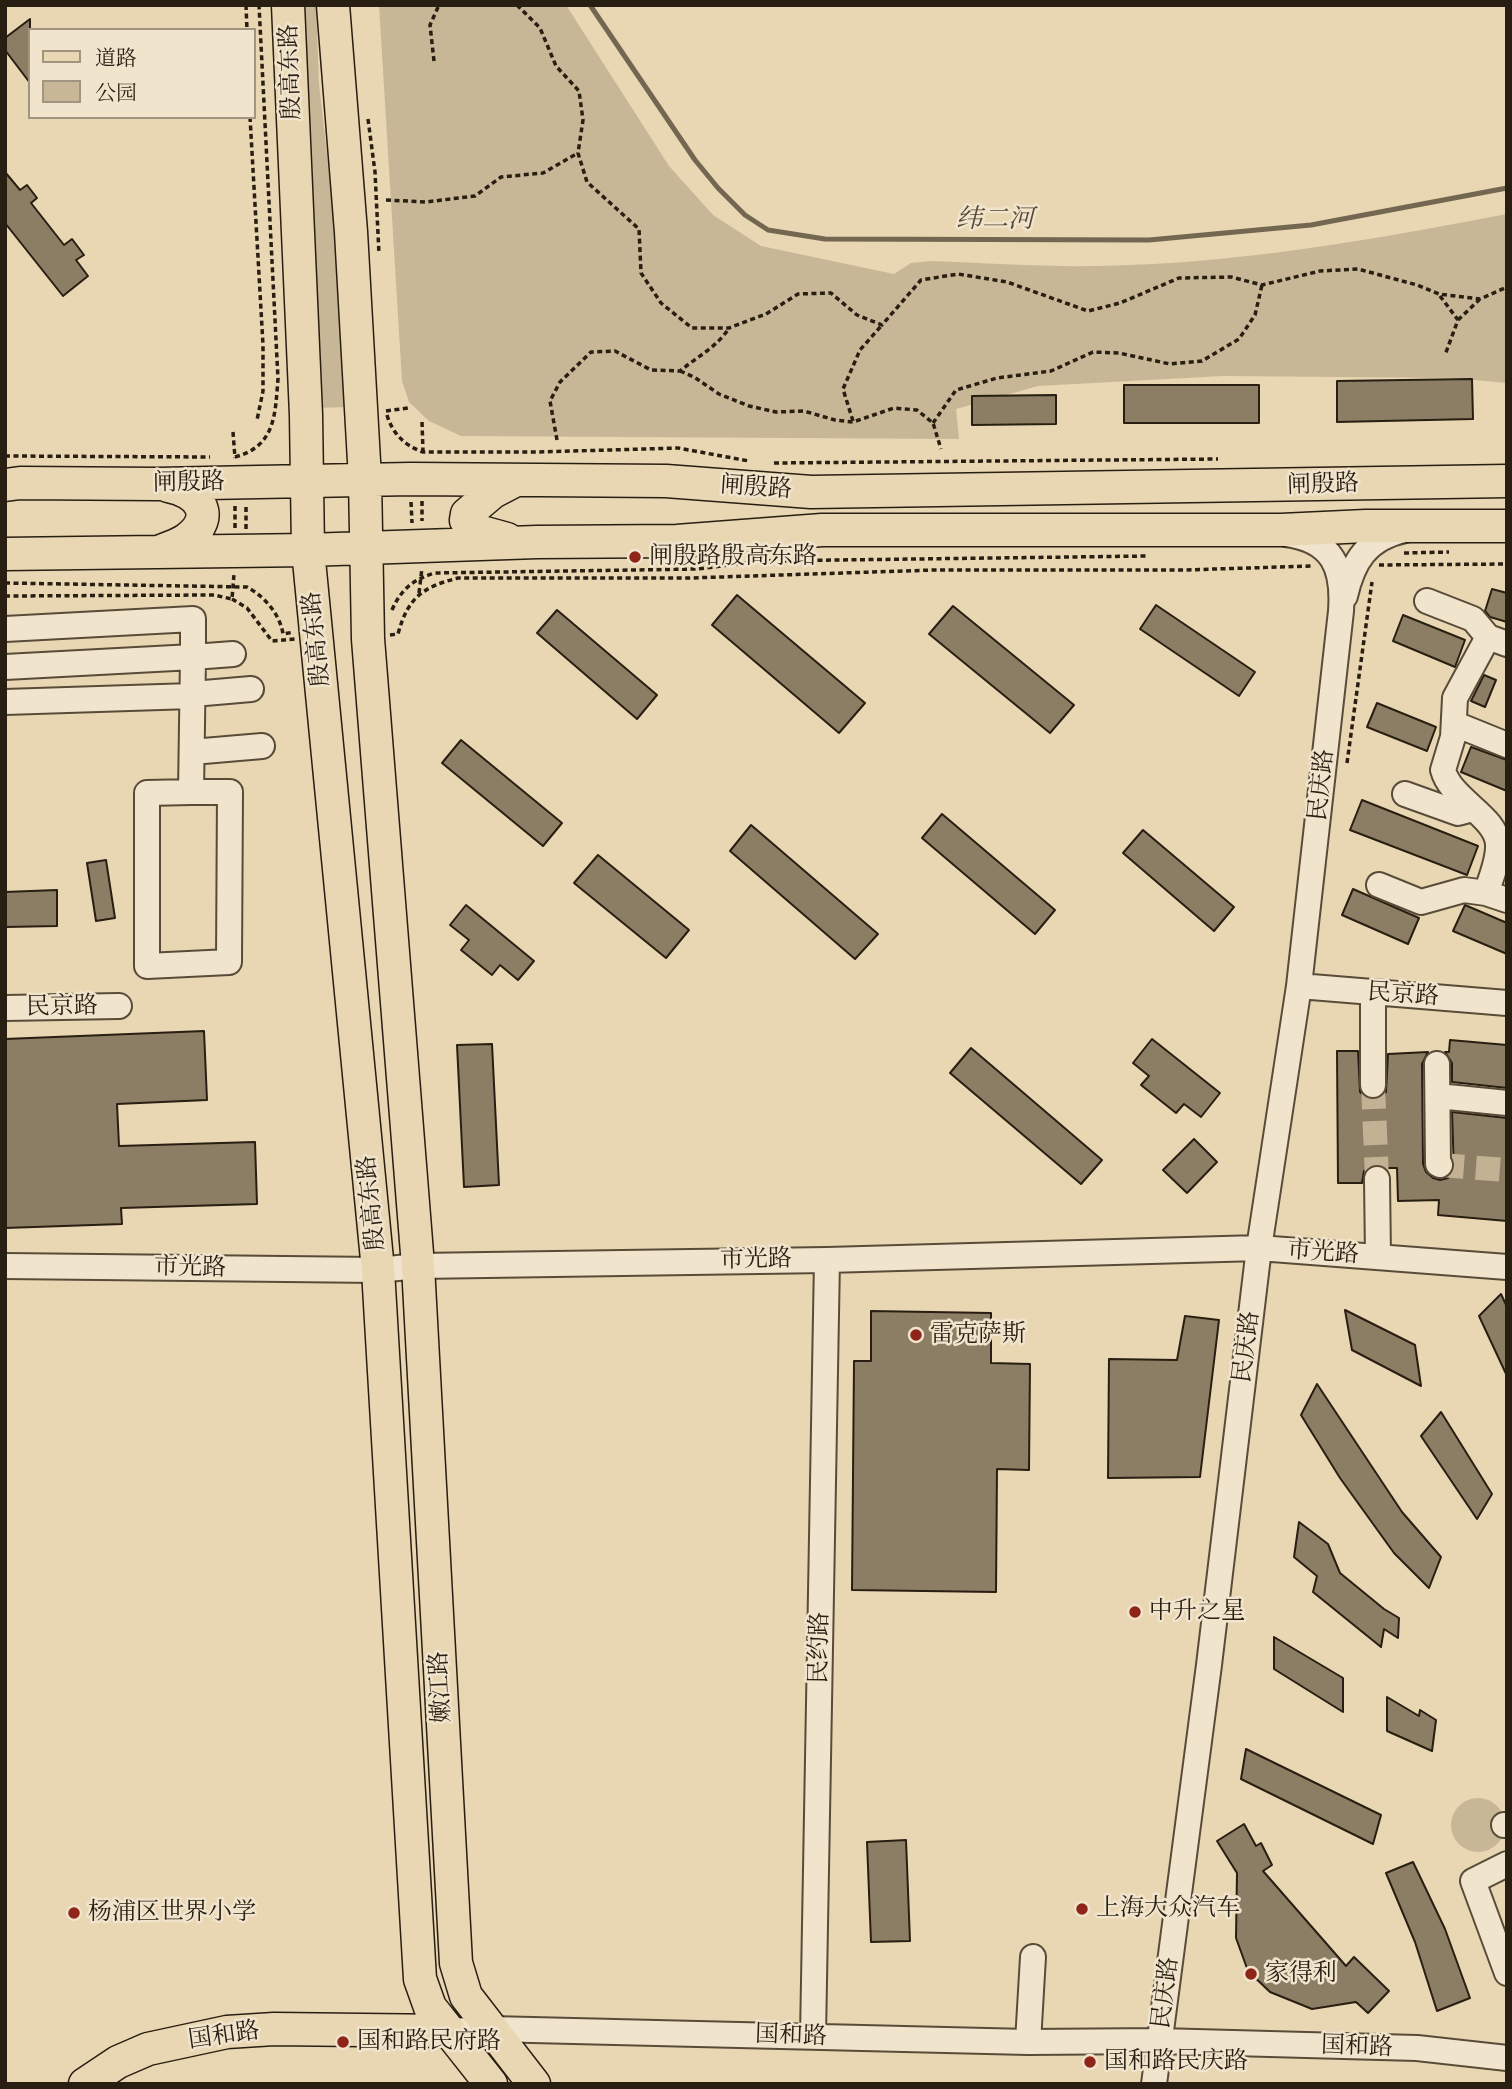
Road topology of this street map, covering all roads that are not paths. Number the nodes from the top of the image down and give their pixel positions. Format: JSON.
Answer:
{"nodes":[{"id":1,"x":288,"y":5,"type":"edge"},
{"id":2,"x":333,"y":5,"type":"edge"},
{"id":3,"x":365,"y":479,"type":"junction"},
{"id":4,"x":517,"y":480,"type":"junction"},
{"id":5,"x":305,"y":481,"type":"junction"},
{"id":6,"x":1507,"y":481,"type":"edge"},
{"id":7,"x":158,"y":484,"type":"junction"},
{"id":8,"x":5,"y":485,"type":"edge"},
{"id":9,"x":1419,"y":526,"type":"junction"},
{"id":10,"x":1507,"y":526,"type":"edge"},
{"id":11,"x":1250,"y":529,"type":"junction"},
{"id":12,"x":537,"y":542,"type":"junction"},
{"id":13,"x":367,"y":548,"type":"junction"},
{"id":14,"x":308,"y":550,"type":"junction"},
{"id":15,"x":159,"y":551,"type":"junction"},
{"id":16,"x":5,"y":554,"type":"edge"},
{"id":17,"x":1357,"y":569,"type":"junction"},
{"id":18,"x":1427,"y":601,"type":"dead end"},
{"id":19,"x":5,"y":629,"type":"edge"},
{"id":20,"x":1497,"y":640,"type":"edge"},
{"id":21,"x":233,"y":654,"type":"dead end"},
{"id":22,"x":193,"y":657,"type":"junction"},
{"id":23,"x":5,"y":667,"type":"edge"},
{"id":24,"x":251,"y":689,"type":"dead end"},
{"id":25,"x":192,"y":695,"type":"junction"},
{"id":26,"x":5,"y":702,"type":"edge"},
{"id":27,"x":1455,"y":724,"type":"junction"},
{"id":28,"x":1507,"y":744,"type":"edge"},
{"id":29,"x":262,"y":746,"type":"dead end"},
{"id":30,"x":192,"y":752,"type":"junction"},
{"id":31,"x":191,"y":792,"type":"junction"},
{"id":32,"x":1405,"y":794,"type":"dead end"},
{"id":33,"x":1473,"y":809,"type":"junction"},
{"id":34,"x":1501,"y":832,"type":"edge"},
{"id":35,"x":1379,"y":886,"type":"dead end"},
{"id":36,"x":1497,"y":897,"type":"edge"},
{"id":37,"x":1299,"y":986,"type":"junction"},
{"id":38,"x":1373,"y":992,"type":"junction"},
{"id":39,"x":1507,"y":1003,"type":"edge"},
{"id":40,"x":119,"y":1006,"type":"dead end"},
{"id":41,"x":5,"y":1008,"type":"edge"},
{"id":42,"x":1437,"y":1063,"type":"dead end"},
{"id":43,"x":1373,"y":1085,"type":"tunnel mouth"},
{"id":44,"x":1438,"y":1096,"type":"junction"},
{"id":45,"x":1507,"y":1103,"type":"edge"},
{"id":46,"x":1440,"y":1165,"type":"dead end"},
{"id":47,"x":1377,"y":1179,"type":"tunnel mouth"},
{"id":48,"x":1259,"y":1248,"type":"junction"},
{"id":49,"x":1378,"y":1257,"type":"junction"},
{"id":50,"x":827,"y":1260,"type":"junction"},
{"id":51,"x":5,"y":1266,"type":"edge"},
{"id":52,"x":418,"y":1266,"type":"junction"},
{"id":53,"x":1507,"y":1267,"type":"edge"},
{"id":54,"x":379,"y":1270,"type":"junction"},
{"id":55,"x":1507,"y":1864,"type":"edge"},
{"id":56,"x":1033,"y":1957,"type":"dead end"},
{"id":57,"x":1507,"y":1973,"type":"edge"},
{"id":58,"x":491,"y":2029,"type":"junction"},
{"id":59,"x":449,"y":2031,"type":"junction"},
{"id":60,"x":813,"y":2036,"type":"junction"},
{"id":61,"x":1159,"y":2041,"type":"junction"},
{"id":62,"x":1028,"y":2042,"type":"junction"},
{"id":63,"x":1507,"y":2058,"type":"edge"},
{"id":64,"x":85,"y":2084,"type":"edge"},
{"id":65,"x":491,"y":2084,"type":"edge"},
{"id":66,"x":534,"y":2084,"type":"edge"},
{"id":67,"x":1154,"y":2084,"type":"edge"}],
"edges":[{"from":1,"to":5,"type":"main road","name":"殷高东路"},
{"from":2,"to":3,"type":"main road","name":"殷高东路"},
{"from":3,"to":4,"type":"main road","name":"闸殷路"},
{"from":3,"to":5,"type":"main road","name":"闸殷路"},
{"from":3,"to":13,"type":"main road","name":"殷高东路"},
{"from":4,"to":6,"type":"main road","name":"闸殷路"},
{"from":4,"to":12,"type":"main road"},
{"from":5,"to":7,"type":"main road","name":"闸殷路"},
{"from":5,"to":14,"type":"main road","name":"殷高东路"},
{"from":7,"to":8,"type":"main road","name":"闸殷路"},
{"from":7,"to":15,"type":"main road"},
{"from":9,"to":10,"type":"main road","name":"闸殷路"},
{"from":9,"to":11,"type":"main road","name":"闸殷路"},
{"from":9,"to":17,"type":"street"},
{"from":11,"to":12,"type":"main road","name":"闸殷路"},
{"from":11,"to":17,"type":"street"},
{"from":12,"to":13,"type":"main road","name":"闸殷路"},
{"from":13,"to":14,"type":"main road","name":"闸殷路"},
{"from":13,"to":52,"type":"main road","name":"殷高东路"},
{"from":14,"to":15,"type":"main road","name":"闸殷路"},
{"from":14,"to":54,"type":"main road","name":"殷高东路"},
{"from":15,"to":16,"type":"main road","name":"闸殷路"},
{"from":17,"to":37,"type":"street","name":"民庆路"},
{"from":18,"to":20,"type":"street"},
{"from":19,"to":22,"type":"street"},
{"from":20,"to":27,"type":"street"},
{"from":21,"to":22,"type":"street"},
{"from":22,"to":23,"type":"street"},
{"from":22,"to":25,"type":"street"},
{"from":24,"to":25,"type":"street"},
{"from":25,"to":26,"type":"street"},
{"from":25,"to":30,"type":"street"},
{"from":27,"to":28,"type":"street"},
{"from":27,"to":33,"type":"street"},
{"from":29,"to":30,"type":"street"},
{"from":30,"to":31,"type":"street"},
{"from":31,"to":31,"type":"street"},
{"from":32,"to":33,"type":"street"},
{"from":33,"to":34,"type":"street"},
{"from":34,"to":36,"type":"street"},
{"from":35,"to":36,"type":"street"},
{"from":37,"to":38,"type":"street","name":"民京路"},
{"from":37,"to":48,"type":"street","name":"民庆路"},
{"from":38,"to":39,"type":"street","name":"民京路"},
{"from":38,"to":43,"type":"street"},
{"from":40,"to":41,"type":"street","name":"民京路"},
{"from":42,"to":44,"type":"street"},
{"from":44,"to":45,"type":"street"},
{"from":44,"to":46,"type":"street"},
{"from":47,"to":49,"type":"street"},
{"from":48,"to":49,"type":"street","name":"市光路"},
{"from":48,"to":50,"type":"street","name":"市光路"},
{"from":48,"to":61,"type":"street","name":"民庆路"},
{"from":49,"to":53,"type":"street","name":"市光路"},
{"from":50,"to":52,"type":"street","name":"市光路"},
{"from":50,"to":60,"type":"street","name":"民约路"},
{"from":51,"to":54,"type":"street","name":"市光路"},
{"from":52,"to":54,"type":"street","name":"市光路"},
{"from":52,"to":58,"type":"main road","name":"嫩江路"},
{"from":54,"to":59,"type":"main road","name":"嫩江路"},
{"from":55,"to":57,"type":"street"},
{"from":56,"to":62,"type":"street"},
{"from":58,"to":59,"type":"street","name":"国和路"},
{"from":58,"to":60,"type":"street","name":"国和路"},
{"from":58,"to":66,"type":"main road","name":"嫩江路"},
{"from":59,"to":64,"type":"main road","name":"国和路"},
{"from":59,"to":65,"type":"main road","name":"嫩江路"},
{"from":60,"to":62,"type":"street","name":"国和路"},
{"from":61,"to":62,"type":"street","name":"国和路"},
{"from":61,"to":63,"type":"street","name":"国和路"},
{"from":61,"to":67,"type":"street","name":"民庆路"}]}
